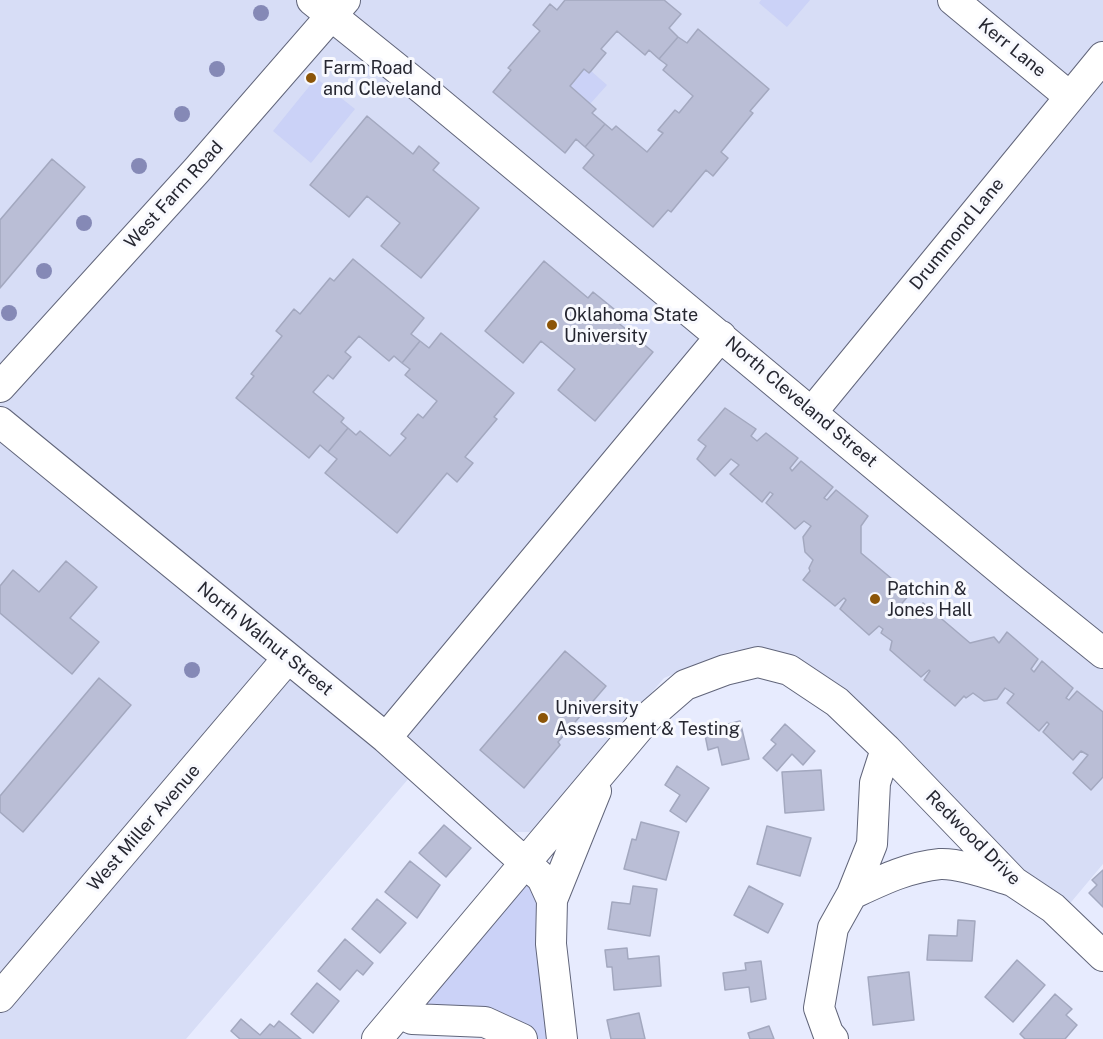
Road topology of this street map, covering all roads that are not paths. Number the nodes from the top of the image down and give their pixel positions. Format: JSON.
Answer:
{"nodes":[{"id":1,"x":953,"y":0,"type":"edge"},
{"id":2,"x":329,"y":5,"type":"edge"},
{"id":3,"x":1103,"y":57,"type":"edge"},
{"id":4,"x":1070,"y":97,"type":"junction"},
{"id":5,"x":721,"y":336,"type":"junction"},
{"id":6,"x":0,"y":387,"type":"edge"},
{"id":7,"x":812,"y":412,"type":"junction"},
{"id":8,"x":0,"y":422,"type":"edge"},
{"id":9,"x":1103,"y":653,"type":"edge"},
{"id":10,"x":288,"y":658,"type":"junction"},
{"id":11,"x":386,"y":738,"type":"junction"},
{"id":12,"x":886,"y":749,"type":"junction"},
{"id":13,"x":606,"y":766,"type":"junction"},
{"id":14,"x":525,"y":861,"type":"junction"},
{"id":15,"x":1014,"y":882,"type":"junction"},
{"id":16,"x":852,"y":894,"type":"junction"},
{"id":17,"x":552,"y":900,"type":"junction"},
{"id":18,"x":1103,"y":956,"type":"edge"},
{"id":19,"x":0,"y":997,"type":"edge"},
{"id":20,"x":400,"y":1013,"type":"junction"},
{"id":21,"x":377,"y":1039,"type":"edge"},
{"id":22,"x":522,"y":1039,"type":"edge"},
{"id":23,"x":562,"y":1039,"type":"edge"},
{"id":24,"x":833,"y":1039,"type":"edge"}],
"edges":[{"from":1,"to":4,"type":"street","name":"Kerr Lane"},
{"from":2,"to":5,"type":"street","name":"North Cleveland Street"},
{"from":2,"to":6,"type":"street","name":"West Farm Road"},
{"from":3,"to":4,"type":"street","name":"Drummond Lane"},
{"from":4,"to":7,"type":"street","name":"Drummond Lane"},
{"from":5,"to":7,"type":"street","name":"North Cleveland Street"},
{"from":5,"to":11,"type":"street"},
{"from":7,"to":9,"type":"street","name":"North Cleveland Street"},
{"from":8,"to":10,"type":"street","name":"North Walnut Street"},
{"from":10,"to":11,"type":"street","name":"North Walnut Street"},
{"from":10,"to":19,"type":"street","name":"West Miller Avenue"},
{"from":11,"to":14,"type":"street","name":"North Walnut Street"},
{"from":12,"to":13,"type":"street","name":"Redwood Drive"},
{"from":12,"to":15,"type":"street","name":"Redwood Drive"},
{"from":12,"to":16,"type":"street"},
{"from":13,"to":14,"type":"street","name":"Redwood Drive"},
{"from":13,"to":17,"type":"street"},
{"from":14,"to":17,"type":"street","name":"North Walnut Street"},
{"from":14,"to":20,"type":"street","name":"Redwood Drive"},
{"from":15,"to":16,"type":"street"},
{"from":15,"to":18,"type":"street","name":"Redwood Drive"},
{"from":16,"to":24,"type":"street"},
{"from":17,"to":23,"type":"street"},
{"from":20,"to":21,"type":"street","name":"Redwood Drive"},
{"from":20,"to":22,"type":"street"}]}
